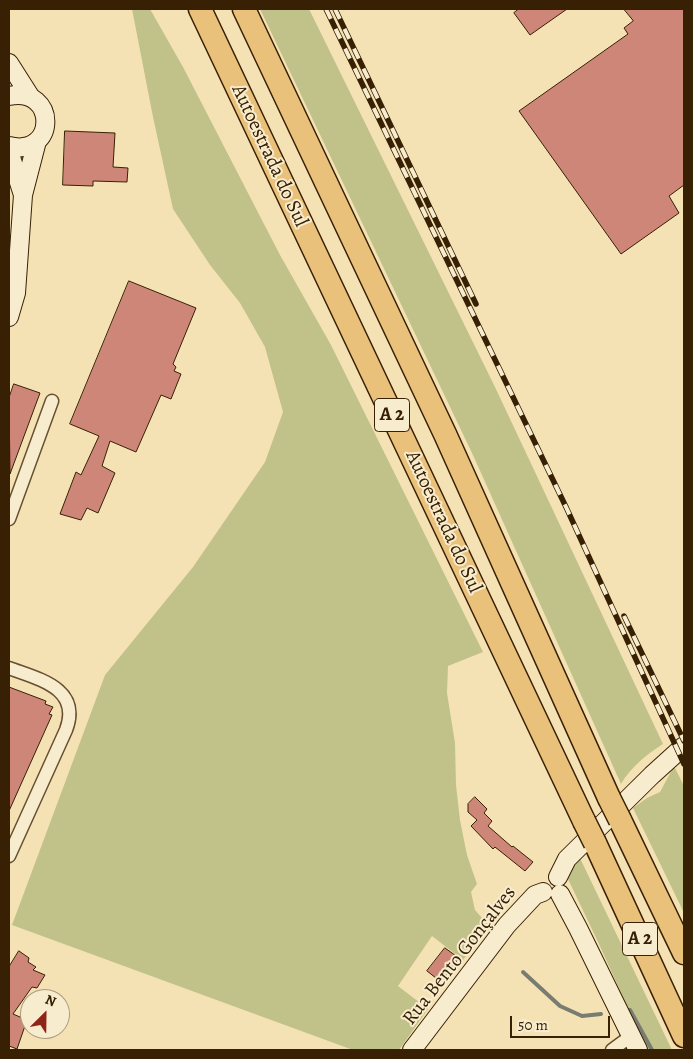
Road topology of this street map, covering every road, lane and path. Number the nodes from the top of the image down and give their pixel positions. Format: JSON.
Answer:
{"nodes":[{"id":1,"x":200,"y":9,"type":"edge"},
{"id":2,"x":244,"y":9,"type":"edge"},
{"id":3,"x":9,"y":63,"type":"edge"},
{"id":4,"x":9,"y":96,"type":"edge"},
{"id":5,"x":30,"y":96,"type":"junction"},
{"id":6,"x":38,"y":141,"type":"junction"},
{"id":7,"x":9,"y":146,"type":"edge"},
{"id":8,"x":9,"y":151,"type":"edge"},
{"id":9,"x":23,"y":195,"type":"junction"},
{"id":10,"x":9,"y":317,"type":"edge"},
{"id":11,"x":52,"y":402,"type":"dead end"},
{"id":12,"x":9,"y":519,"type":"edge"},
{"id":13,"x":9,"y":668,"type":"edge"},
{"id":14,"x":684,"y":746,"type":"edge"},
{"id":15,"x":9,"y":856,"type":"edge"},
{"id":16,"x":552,"y":893,"type":"junction"},
{"id":17,"x":684,"y":953,"type":"edge"},
{"id":18,"x":684,"y":1036,"type":"edge"},
{"id":19,"x":634,"y":1043,"type":"edge"},
{"id":20,"x":412,"y":1050,"type":"edge"},
{"id":21,"x":612,"y":1050,"type":"edge"}],
"edges":[{"from":1,"to":18,"type":"highway","name":"Autoestrada do Sul","number":"A 2","bridge":true},
{"from":2,"to":17,"type":"highway","name":"Autoestrada do Sul","number":"A 2","bridge":true},
{"from":3,"to":5,"type":"street"},
{"from":4,"to":5,"type":"street"},
{"from":5,"to":6,"type":"street"},
{"from":6,"to":7,"type":"street"},
{"from":6,"to":9,"type":"street"},
{"from":8,"to":9,"type":"street"},
{"from":9,"to":10,"type":"street"},
{"from":11,"to":12,"type":"street"},
{"from":13,"to":15,"type":"street"},
{"from":14,"to":16,"type":"street"},
{"from":16,"to":19,"type":"street"},
{"from":16,"to":20,"type":"street","name":"Rua Bento Gonçalves"},
{"from":19,"to":21,"type":"street"}]}
